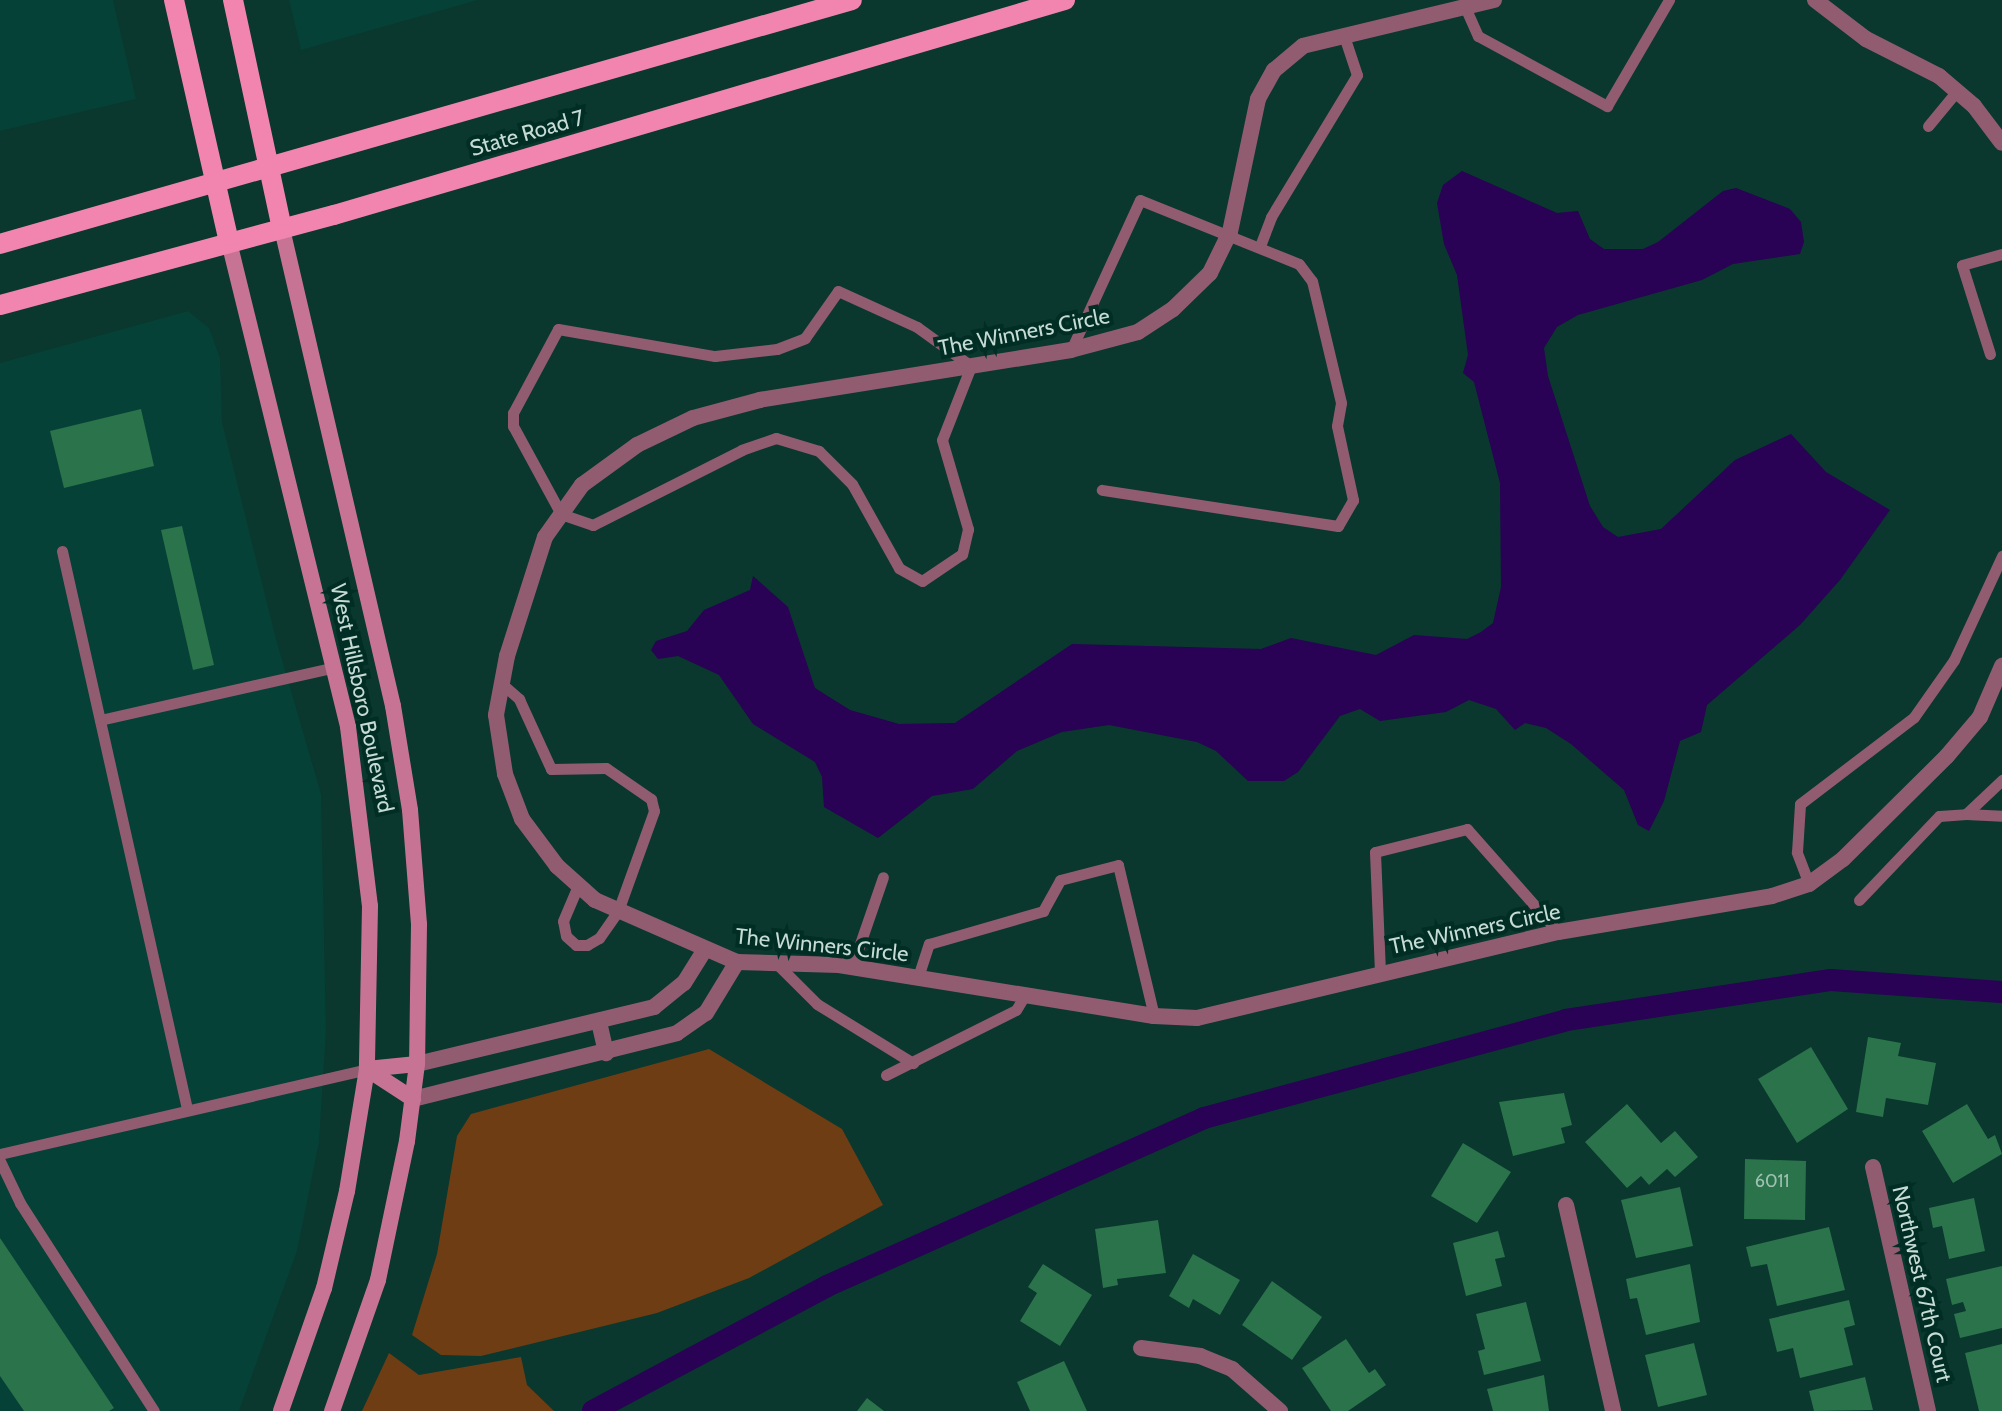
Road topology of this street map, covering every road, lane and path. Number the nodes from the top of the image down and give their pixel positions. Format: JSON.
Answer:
{"nodes":[{"id":1,"x":174,"y":0,"type":"edge"},
{"id":2,"x":233,"y":0,"type":"edge"},
{"id":3,"x":852,"y":0,"type":"edge"},
{"id":4,"x":1065,"y":0,"type":"edge"},
{"id":5,"x":1494,"y":0,"type":"edge"},
{"id":6,"x":1669,"y":0,"type":"edge"},
{"id":7,"x":1815,"y":0,"type":"edge"},
{"id":8,"x":1037,"y":5,"type":"edge"},
{"id":9,"x":1465,"y":7,"type":"junction"},
{"id":10,"x":1344,"y":36,"type":"junction"},
{"id":11,"x":1957,"y":91,"type":"junction"},
{"id":12,"x":1928,"y":126,"type":"dead end"},
{"id":13,"x":2002,"y":143,"type":"edge"},
{"id":14,"x":269,"y":167,"type":"junction"},
{"id":15,"x":217,"y":183,"type":"junction"},
{"id":16,"x":282,"y":229,"type":"junction"},
{"id":17,"x":1230,"y":232,"type":"junction"},
{"id":18,"x":229,"y":242,"type":"junction"},
{"id":19,"x":0,"y":244,"type":"edge"},
{"id":20,"x":1260,"y":246,"type":"junction"},
{"id":21,"x":2002,"y":254,"type":"edge"},
{"id":22,"x":0,"y":305,"type":"edge"},
{"id":23,"x":1071,"y":350,"type":"junction"},
{"id":24,"x":1990,"y":354,"type":"dead end"},
{"id":25,"x":971,"y":366,"type":"junction"},
{"id":26,"x":1102,"y":490,"type":"dead end"},
{"id":27,"x":561,"y":514,"type":"junction"},
{"id":28,"x":62,"y":551,"type":"dead end"},
{"id":29,"x":2002,"y":556,"type":"edge"},
{"id":30,"x":2002,"y":666,"type":"edge"},
{"id":31,"x":335,"y":667,"type":"junction"},
{"id":32,"x":502,"y":684,"type":"junction"},
{"id":33,"x":100,"y":720,"type":"junction"},
{"id":34,"x":2002,"y":780,"type":"edge"},
{"id":35,"x":1966,"y":814,"type":"junction"},
{"id":36,"x":2002,"y":816,"type":"edge"},
{"id":37,"x":883,"y":877,"type":"dead end"},
{"id":38,"x":1809,"y":884,"type":"junction"},
{"id":39,"x":578,"y":886,"type":"junction"},
{"id":40,"x":1859,"y":900,"type":"dead end"},
{"id":41,"x":618,"y":911,"type":"junction"},
{"id":42,"x":1558,"y":932,"type":"junction"},
{"id":43,"x":704,"y":951,"type":"junction"},
{"id":44,"x":737,"y":962,"type":"junction"},
{"id":45,"x":775,"y":962,"type":"junction"},
{"id":46,"x":852,"y":967,"type":"junction"},
{"id":47,"x":1380,"y":972,"type":"junction"},
{"id":48,"x":918,"y":977,"type":"junction"},
{"id":49,"x":1025,"y":995,"type":"junction"},
{"id":50,"x":1154,"y":1016,"type":"junction"},
{"id":51,"x":599,"y":1022,"type":"junction"},
{"id":52,"x":606,"y":1053,"type":"junction"},
{"id":53,"x":913,"y":1063,"type":"junction"},
{"id":54,"x":417,"y":1064,"type":"junction"},
{"id":55,"x":367,"y":1069,"type":"junction"},
{"id":56,"x":886,"y":1075,"type":"dead end"},
{"id":57,"x":413,"y":1099,"type":"junction"},
{"id":58,"x":187,"y":1109,"type":"junction"},
{"id":59,"x":0,"y":1154,"type":"edge"},
{"id":60,"x":0,"y":1161,"type":"edge"},
{"id":61,"x":1873,"y":1167,"type":"dead end"},
{"id":62,"x":1566,"y":1205,"type":"dead end"},
{"id":63,"x":1141,"y":1348,"type":"dead end"},
{"id":64,"x":154,"y":1411,"type":"edge"},
{"id":65,"x":281,"y":1411,"type":"edge"},
{"id":66,"x":332,"y":1411,"type":"edge"},
{"id":67,"x":1280,"y":1411,"type":"edge"},
{"id":68,"x":1613,"y":1411,"type":"edge"},
{"id":69,"x":1928,"y":1411,"type":"edge"}],
"edges":[{"from":1,"to":15,"type":"main road","name":"West Hillsboro Boulevard"},
{"from":2,"to":14,"type":"main road","name":"West Hillsboro Boulevard"},
{"from":3,"to":14,"type":"main road","name":"State Road 7"},
{"from":4,"to":8,"type":"main road","name":"State Road 7"},
{"from":5,"to":9,"type":"street","name":"The Winners Circle"},
{"from":6,"to":9,"type":"lane"},
{"from":7,"to":11,"type":"street"},
{"from":8,"to":16,"type":"main road","name":"State Road 7"},
{"from":9,"to":10,"type":"street","name":"The Winners Circle"},
{"from":10,"to":17,"type":"street","name":"The Winners Circle"},
{"from":10,"to":20,"type":"lane"},
{"from":11,"to":12,"type":"lane"},
{"from":11,"to":13,"type":"street"},
{"from":14,"to":15,"type":"main road","name":"State Road 7"},
{"from":14,"to":16,"type":"main road","name":"West Hillsboro Boulevard"},
{"from":15,"to":18,"type":"main road","name":"West Hillsboro Boulevard"},
{"from":15,"to":19,"type":"main road","name":"State Road 7"},
{"from":16,"to":18,"type":"main road","name":"State Road 7"},
{"from":16,"to":54,"type":"street","name":"West Hillsboro Boulevard"},
{"from":17,"to":20,"type":"lane"},
{"from":17,"to":23,"type":"street","name":"The Winners Circle"},
{"from":17,"to":23,"type":"lane"},
{"from":18,"to":22,"type":"main road","name":"State Road 7"},
{"from":18,"to":31,"type":"street","name":"West Hillsboro Boulevard"},
{"from":20,"to":26,"type":"lane"},
{"from":21,"to":24,"type":"lane"},
{"from":23,"to":25,"type":"street","name":"The Winners Circle"},
{"from":25,"to":27,"type":"street","name":"The Winners Circle"},
{"from":25,"to":27,"type":"lane"},
{"from":25,"to":27,"type":"lane"},
{"from":27,"to":32,"type":"street","name":"The Winners Circle"},
{"from":28,"to":33,"type":"lane"},
{"from":29,"to":38,"type":"lane"},
{"from":30,"to":38,"type":"street","name":"The Winners Circle"},
{"from":31,"to":33,"type":"lane"},
{"from":31,"to":55,"type":"street","name":"West Hillsboro Boulevard"},
{"from":32,"to":39,"type":"street","name":"The Winners Circle"},
{"from":32,"to":41,"type":"lane"},
{"from":33,"to":58,"type":"lane"},
{"from":34,"to":35,"type":"lane"},
{"from":35,"to":36,"type":"lane"},
{"from":35,"to":40,"type":"lane"},
{"from":37,"to":46,"type":"lane"},
{"from":38,"to":42,"type":"street","name":"The Winners Circle"},
{"from":39,"to":41,"type":"street","name":"The Winners Circle"},
{"from":39,"to":41,"type":"lane"},
{"from":41,"to":43,"type":"street","name":"The Winners Circle"},
{"from":42,"to":47,"type":"street","name":"The Winners Circle"},
{"from":42,"to":47,"type":"lane"},
{"from":43,"to":44,"type":"street","name":"The Winners Circle"},
{"from":43,"to":51,"type":"street"},
{"from":44,"to":45,"type":"street","name":"The Winners Circle"},
{"from":44,"to":52,"type":"street"},
{"from":45,"to":46,"type":"street","name":"The Winners Circle"},
{"from":45,"to":53,"type":"lane"},
{"from":46,"to":48,"type":"street","name":"The Winners Circle"},
{"from":47,"to":50,"type":"street","name":"The Winners Circle"},
{"from":48,"to":49,"type":"street","name":"The Winners Circle"},
{"from":48,"to":50,"type":"lane"},
{"from":49,"to":50,"type":"street","name":"The Winners Circle"},
{"from":49,"to":53,"type":"lane"},
{"from":51,"to":52,"type":"street"},
{"from":51,"to":54,"type":"street"},
{"from":52,"to":57,"type":"street"},
{"from":53,"to":56,"type":"lane"},
{"from":54,"to":55,"type":"street"},
{"from":54,"to":57,"type":"street","name":"West Hillsboro Boulevard"},
{"from":55,"to":57,"type":"street"},
{"from":55,"to":58,"type":"lane"},
{"from":55,"to":65,"type":"street","name":"West Hillsboro Boulevard"},
{"from":57,"to":66,"type":"street","name":"West Hillsboro Boulevard"},
{"from":58,"to":59,"type":"lane"},
{"from":60,"to":64,"type":"lane"},
{"from":61,"to":69,"type":"street","name":"Northwest 67th Court"},
{"from":62,"to":68,"type":"street"},
{"from":63,"to":67,"type":"street"}]}
